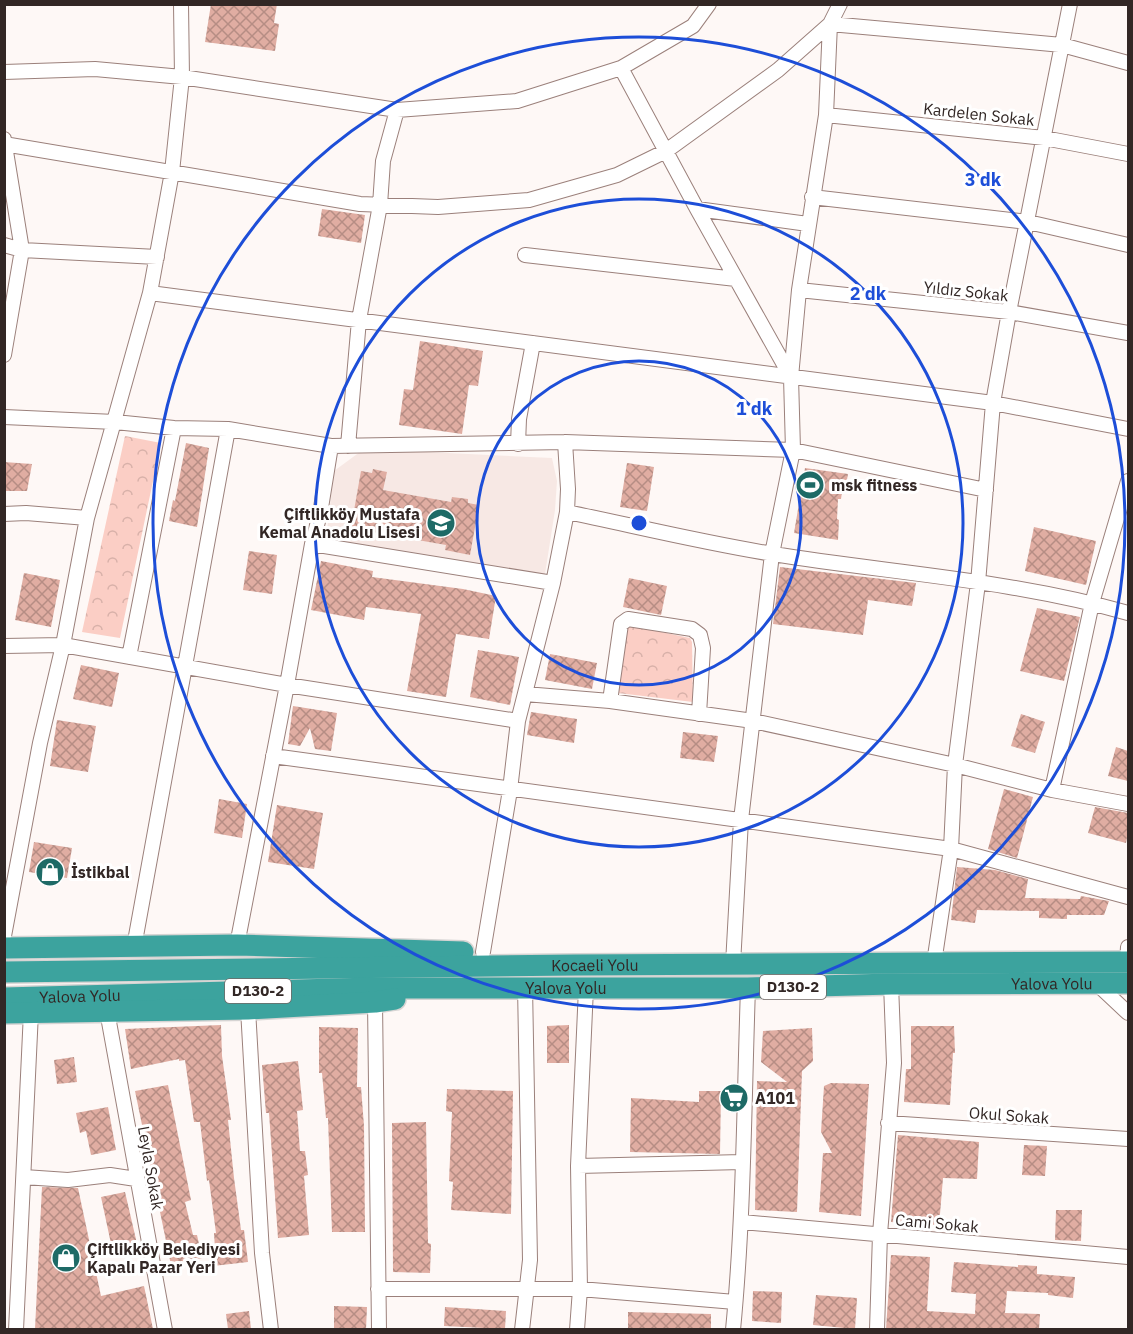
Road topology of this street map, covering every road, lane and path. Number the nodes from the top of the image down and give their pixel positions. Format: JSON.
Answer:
{"nodes":[{"id":1,"x":181,"y":4,"type":"edge"},
{"id":2,"x":709,"y":4,"type":"edge"},
{"id":3,"x":840,"y":4,"type":"edge"},
{"id":4,"x":1070,"y":4,"type":"edge"},
{"id":5,"x":830,"y":24,"type":"junction"},
{"id":6,"x":1062,"y":45,"type":"junction"},
{"id":7,"x":1128,"y":63,"type":"edge"},
{"id":8,"x":621,"y":68,"type":"junction"},
{"id":9,"x":4,"y":72,"type":"edge"},
{"id":10,"x":182,"y":77,"type":"junction"},
{"id":11,"x":397,"y":110,"type":"junction"},
{"id":12,"x":826,"y":115,"type":"junction"},
{"id":13,"x":1044,"y":138,"type":"junction"},
{"id":14,"x":5,"y":142,"type":"edge"},
{"id":15,"x":666,"y":151,"type":"junction"},
{"id":16,"x":1128,"y":154,"type":"edge"},
{"id":17,"x":172,"y":172,"type":"junction"},
{"id":18,"x":812,"y":197,"type":"junction"},
{"id":19,"x":380,"y":205,"type":"junction"},
{"id":20,"x":697,"y":209,"type":"junction"},
{"id":21,"x":1028,"y":222,"type":"junction"},
{"id":22,"x":808,"y":224,"type":"junction"},
{"id":23,"x":1128,"y":244,"type":"edge"},
{"id":24,"x":4,"y":245,"type":"edge"},
{"id":25,"x":22,"y":250,"type":"junction"},
{"id":26,"x":525,"y":255,"type":"dead end"},
{"id":27,"x":157,"y":257,"type":"junction"},
{"id":28,"x":736,"y":279,"type":"junction"},
{"id":29,"x":799,"y":290,"type":"junction"},
{"id":30,"x":150,"y":293,"type":"junction"},
{"id":31,"x":1009,"y":312,"type":"junction"},
{"id":32,"x":359,"y":320,"type":"junction"},
{"id":33,"x":1128,"y":333,"type":"edge"},
{"id":34,"x":533,"y":343,"type":"junction"},
{"id":35,"x":4,"y":355,"type":"edge"},
{"id":36,"x":791,"y":377,"type":"junction"},
{"id":37,"x":993,"y":403,"type":"junction"},
{"id":38,"x":4,"y":417,"type":"edge"},
{"id":39,"x":115,"y":422,"type":"junction"},
{"id":40,"x":174,"y":428,"type":"junction"},
{"id":41,"x":228,"y":429,"type":"junction"},
{"id":42,"x":1128,"y":429,"type":"edge"},
{"id":43,"x":566,"y":442,"type":"junction"},
{"id":44,"x":518,"y":444,"type":"junction"},
{"id":45,"x":331,"y":446,"type":"junction"},
{"id":46,"x":348,"y":447,"type":"junction"},
{"id":47,"x":794,"y":450,"type":"junction"},
{"id":48,"x":1128,"y":481,"type":"edge"},
{"id":49,"x":986,"y":490,"type":"junction"},
{"id":50,"x":567,"y":512,"type":"junction"},
{"id":51,"x":4,"y":514,"type":"edge"},
{"id":52,"x":87,"y":518,"type":"junction"},
{"id":53,"x":312,"y":544,"type":"junction"},
{"id":54,"x":772,"y":554,"type":"junction"},
{"id":55,"x":553,"y":582,"type":"junction"},
{"id":56,"x":978,"y":583,"type":"junction"},
{"id":57,"x":1092,"y":603,"type":"junction"},
{"id":58,"x":1128,"y":613,"type":"edge"},
{"id":59,"x":63,"y":645,"type":"junction"},
{"id":60,"x":4,"y":646,"type":"edge"},
{"id":61,"x":129,"y":657,"type":"junction"},
{"id":62,"x":185,"y":668,"type":"junction"},
{"id":63,"x":287,"y":685,"type":"junction"},
{"id":64,"x":525,"y":694,"type":"junction"},
{"id":65,"x":610,"y":701,"type":"junction"},
{"id":66,"x":699,"y":714,"type":"junction"},
{"id":67,"x":518,"y":721,"type":"junction"},
{"id":68,"x":753,"y":721,"type":"junction"},
{"id":69,"x":273,"y":756,"type":"junction"},
{"id":70,"x":955,"y":765,"type":"junction"},
{"id":71,"x":510,"y":790,"type":"junction"},
{"id":72,"x":1052,"y":790,"type":"junction"},
{"id":73,"x":1128,"y":804,"type":"edge"},
{"id":74,"x":741,"y":820,"type":"junction"},
{"id":75,"x":951,"y":849,"type":"junction"},
{"id":76,"x":1128,"y":897,"type":"edge"},
{"id":77,"x":4,"y":936,"type":"edge"},
{"id":78,"x":237,"y":945,"type":"junction"},
{"id":79,"x":134,"y":946,"type":"junction"},
{"id":80,"x":4,"y":948,"type":"edge"},
{"id":81,"x":483,"y":952,"type":"junction"},
{"id":82,"x":1128,"y":957,"type":"edge"},
{"id":83,"x":934,"y":963,"type":"junction"},
{"id":84,"x":733,"y":964,"type":"junction"},
{"id":85,"x":613,"y":965,"type":"junction"},
{"id":86,"x":4,"y":972,"type":"edge"},
{"id":87,"x":1096,"y":983,"type":"junction"},
{"id":88,"x":1128,"y":983,"type":"edge"},
{"id":89,"x":891,"y":984,"type":"junction"},
{"id":90,"x":525,"y":987,"type":"junction"},
{"id":91,"x":586,"y":988,"type":"junction"},
{"id":92,"x":748,"y":988,"type":"junction"},
{"id":93,"x":458,"y":989,"type":"junction"},
{"id":94,"x":4,"y":998,"type":"edge"},
{"id":95,"x":375,"y":1002,"type":"junction"},
{"id":96,"x":248,"y":1009,"type":"junction"},
{"id":97,"x":106,"y":1011,"type":"junction"},
{"id":98,"x":31,"y":1012,"type":"junction"},
{"id":99,"x":4,"y":1013,"type":"edge"},
{"id":100,"x":1128,"y":1013,"type":"edge"},
{"id":101,"x":888,"y":1123,"type":"junction"},
{"id":102,"x":1128,"y":1140,"type":"edge"},
{"id":103,"x":742,"y":1161,"type":"junction"},
{"id":104,"x":578,"y":1166,"type":"junction"},
{"id":105,"x":24,"y":1177,"type":"junction"},
{"id":106,"x":136,"y":1179,"type":"junction"},
{"id":107,"x":742,"y":1222,"type":"junction"},
{"id":108,"x":880,"y":1234,"type":"junction"},
{"id":109,"x":1128,"y":1257,"type":"edge"},
{"id":110,"x":378,"y":1289,"type":"junction"},
{"id":111,"x":527,"y":1289,"type":"junction"},
{"id":112,"x":580,"y":1289,"type":"junction"},
{"id":113,"x":735,"y":1302,"type":"junction"},
{"id":114,"x":16,"y":1329,"type":"edge"},
{"id":115,"x":165,"y":1329,"type":"edge"},
{"id":116,"x":271,"y":1329,"type":"edge"},
{"id":117,"x":379,"y":1329,"type":"edge"},
{"id":118,"x":522,"y":1329,"type":"edge"},
{"id":119,"x":577,"y":1329,"type":"edge"},
{"id":120,"x":733,"y":1329,"type":"edge"},
{"id":121,"x":877,"y":1329,"type":"edge"}],
"edges":[{"from":1,"to":10,"type":"street"},
{"from":2,"to":8,"type":"street"},
{"from":3,"to":5,"type":"street"},
{"from":4,"to":6,"type":"street"},
{"from":5,"to":6,"type":"street"},
{"from":5,"to":12,"type":"street"},
{"from":5,"to":15,"type":"street"},
{"from":6,"to":7,"type":"street"},
{"from":6,"to":13,"type":"street"},
{"from":8,"to":11,"type":"street"},
{"from":8,"to":15,"type":"street"},
{"from":9,"to":10,"type":"street"},
{"from":10,"to":11,"type":"street"},
{"from":10,"to":17,"type":"street"},
{"from":11,"to":19,"type":"street"},
{"from":12,"to":13,"type":"street","name":"Kardelen Sokak"},
{"from":12,"to":18,"type":"street"},
{"from":13,"to":16,"type":"street","name":"Kardelen Sokak"},
{"from":13,"to":21,"type":"street"},
{"from":14,"to":17,"type":"street"},
{"from":14,"to":25,"type":"street"},
{"from":15,"to":19,"type":"street"},
{"from":15,"to":20,"type":"street"},
{"from":17,"to":19,"type":"street"},
{"from":17,"to":27,"type":"street"},
{"from":18,"to":21,"type":"street"},
{"from":18,"to":22,"type":"street"},
{"from":19,"to":32,"type":"street"},
{"from":20,"to":22,"type":"street"},
{"from":20,"to":28,"type":"street"},
{"from":21,"to":23,"type":"street"},
{"from":21,"to":31,"type":"street"},
{"from":22,"to":29,"type":"street"},
{"from":24,"to":25,"type":"street"},
{"from":25,"to":27,"type":"street"},
{"from":25,"to":35,"type":"street"},
{"from":26,"to":28,"type":"street"},
{"from":27,"to":30,"type":"street"},
{"from":28,"to":36,"type":"street"},
{"from":29,"to":31,"type":"street","name":"Yıldız Sokak"},
{"from":29,"to":36,"type":"street"},
{"from":30,"to":32,"type":"street"},
{"from":30,"to":39,"type":"street"},
{"from":31,"to":33,"type":"street","name":"Yıldız Sokak"},
{"from":31,"to":37,"type":"street"},
{"from":32,"to":34,"type":"street"},
{"from":32,"to":46,"type":"street"},
{"from":34,"to":36,"type":"street"},
{"from":34,"to":44,"type":"street"},
{"from":36,"to":37,"type":"street"},
{"from":36,"to":47,"type":"street"},
{"from":37,"to":42,"type":"street"},
{"from":37,"to":49,"type":"street"},
{"from":38,"to":39,"type":"street"},
{"from":39,"to":40,"type":"street"},
{"from":39,"to":52,"type":"street"},
{"from":40,"to":41,"type":"street"},
{"from":40,"to":61,"type":"street"},
{"from":41,"to":45,"type":"street"},
{"from":41,"to":62,"type":"street"},
{"from":43,"to":44,"type":"street"},
{"from":43,"to":47,"type":"street"},
{"from":43,"to":50,"type":"street"},
{"from":44,"to":46,"type":"street"},
{"from":45,"to":46,"type":"street"},
{"from":45,"to":53,"type":"street"},
{"from":47,"to":49,"type":"street"},
{"from":47,"to":54,"type":"street"},
{"from":48,"to":57,"type":"street"},
{"from":49,"to":56,"type":"street"},
{"from":50,"to":54,"type":"street"},
{"from":50,"to":55,"type":"street"},
{"from":51,"to":52,"type":"street"},
{"from":52,"to":59,"type":"street"},
{"from":53,"to":55,"type":"street"},
{"from":53,"to":63,"type":"street"},
{"from":54,"to":56,"type":"street"},
{"from":54,"to":68,"type":"street"},
{"from":55,"to":64,"type":"street"},
{"from":56,"to":57,"type":"street"},
{"from":56,"to":70,"type":"street"},
{"from":57,"to":58,"type":"street"},
{"from":57,"to":72,"type":"street"},
{"from":59,"to":60,"type":"street"},
{"from":59,"to":61,"type":"street"},
{"from":59,"to":77,"type":"street"},
{"from":61,"to":62,"type":"street"},
{"from":62,"to":63,"type":"street"},
{"from":62,"to":79,"type":"street"},
{"from":63,"to":67,"type":"street"},
{"from":63,"to":69,"type":"street"},
{"from":64,"to":65,"type":"street"},
{"from":64,"to":67,"type":"street"},
{"from":65,"to":66,"type":"street"},
{"from":65,"to":66,"type":"street"},
{"from":66,"to":68,"type":"street"},
{"from":67,"to":71,"type":"street"},
{"from":68,"to":70,"type":"street"},
{"from":68,"to":74,"type":"street"},
{"from":69,"to":71,"type":"street"},
{"from":69,"to":78,"type":"street"},
{"from":70,"to":72,"type":"street"},
{"from":70,"to":75,"type":"street"},
{"from":71,"to":74,"type":"street"},
{"from":71,"to":81,"type":"street"},
{"from":72,"to":73,"type":"street"},
{"from":74,"to":75,"type":"street"},
{"from":74,"to":84,"type":"street"},
{"from":75,"to":76,"type":"street"},
{"from":75,"to":83,"type":"street"},
{"from":78,"to":79,"type":"highway"},
{"from":78,"to":81,"type":"highway"},
{"from":79,"to":80,"type":"highway"},
{"from":81,"to":85,"type":"highway"},
{"from":82,"to":83,"type":"highway","name":"Kocaeli̇ Yolu","number":"D130-2"},
{"from":83,"to":84,"type":"highway","name":"Kocaeli̇ Yolu","number":"D130-2"},
{"from":84,"to":85,"type":"highway","name":"Kocaeli̇ Yolu","number":"D130-2"},
{"from":85,"to":86,"type":"highway","name":"Kocaeli̇ Yolu","number":"D130-2"},
{"from":87,"to":88,"type":"highway","name":"Yalova Yolu","number":"D130-2"},
{"from":87,"to":89,"type":"highway","name":"Yalova Yolu","number":"D130-2"},
{"from":87,"to":100,"type":"street"},
{"from":89,"to":92,"type":"highway","name":"Yalova Yolu","number":"D130-2"},
{"from":89,"to":101,"type":"street"},
{"from":90,"to":91,"type":"highway","name":"Yalova Yolu","number":"D130-2"},
{"from":90,"to":93,"type":"highway","name":"Yalova Yolu","number":"D130-2"},
{"from":90,"to":111,"type":"street"},
{"from":91,"to":92,"type":"highway","name":"Yalova Yolu","number":"D130-2"},
{"from":91,"to":104,"type":"street"},
{"from":92,"to":103,"type":"street"},
{"from":93,"to":94,"type":"highway","name":"Yalova Yolu","number":"D130-2"},
{"from":93,"to":95,"type":"highway"},
{"from":95,"to":96,"type":"highway"},
{"from":95,"to":110,"type":"street"},
{"from":96,"to":97,"type":"highway"},
{"from":96,"to":116,"type":"street"},
{"from":97,"to":98,"type":"highway"},
{"from":97,"to":106,"type":"street","name":"Leyla Sokak"},
{"from":98,"to":99,"type":"highway"},
{"from":98,"to":105,"type":"street"},
{"from":101,"to":102,"type":"street","name":"Okul Sokak"},
{"from":101,"to":108,"type":"street"},
{"from":103,"to":104,"type":"street"},
{"from":103,"to":107,"type":"street"},
{"from":104,"to":112,"type":"street"},
{"from":105,"to":106,"type":"street"},
{"from":105,"to":114,"type":"street"},
{"from":106,"to":115,"type":"street","name":"Leyla Sokak"},
{"from":107,"to":108,"type":"street","name":"Cami Sokak"},
{"from":107,"to":113,"type":"street"},
{"from":108,"to":109,"type":"street","name":"Cami Sokak"},
{"from":108,"to":121,"type":"street"},
{"from":110,"to":111,"type":"street"},
{"from":110,"to":117,"type":"street"},
{"from":111,"to":112,"type":"street"},
{"from":111,"to":118,"type":"street"},
{"from":112,"to":113,"type":"street"},
{"from":112,"to":119,"type":"street"},
{"from":113,"to":120,"type":"street"}]}
